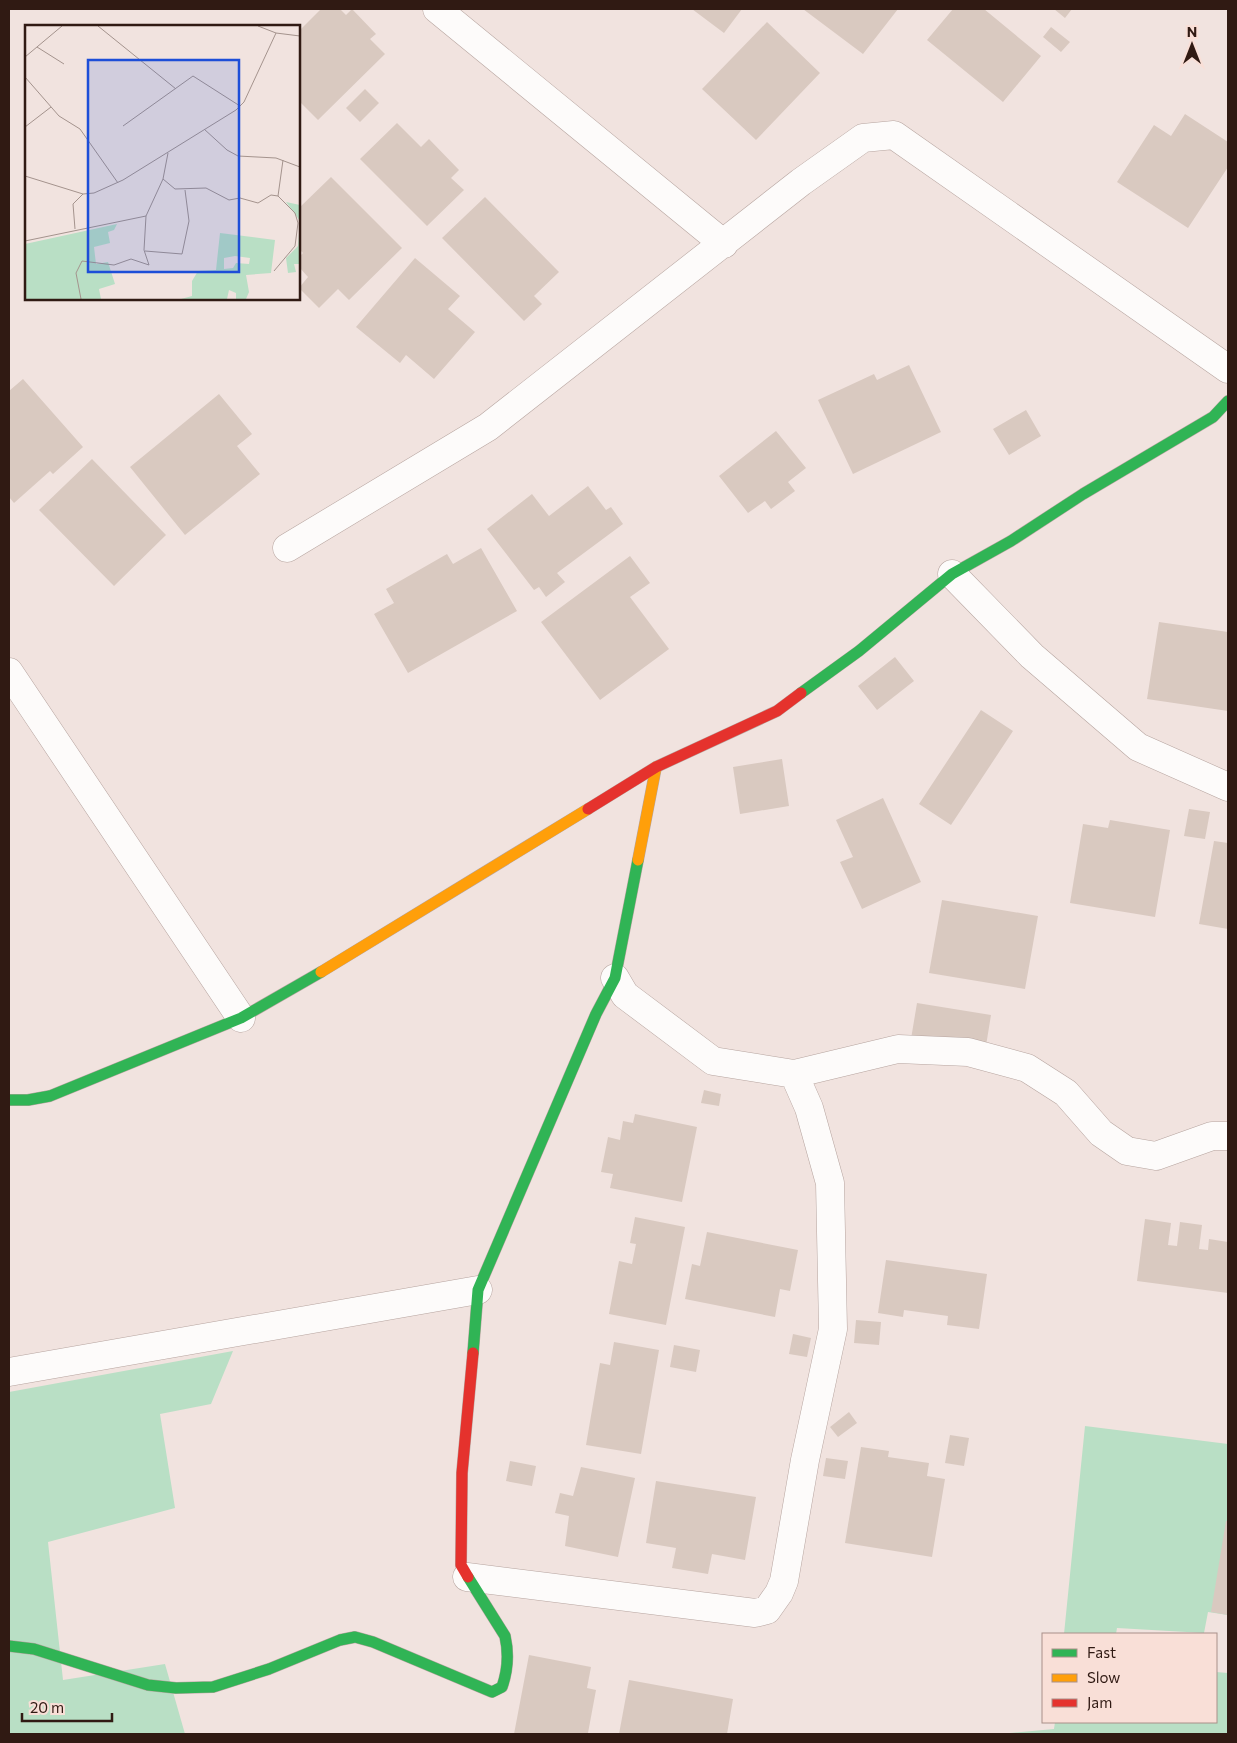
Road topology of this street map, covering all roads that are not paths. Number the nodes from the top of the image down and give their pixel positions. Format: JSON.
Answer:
{"nodes":[{"id":1,"x":437,"y":9,"type":"edge"},
{"id":2,"x":724,"y":244,"type":"junction"},
{"id":3,"x":1228,"y":369,"type":"edge"},
{"id":4,"x":1228,"y":400,"type":"edge"},
{"id":5,"x":287,"y":548,"type":"dead end"},
{"id":6,"x":952,"y":574,"type":"junction"},
{"id":7,"x":9,"y":672,"type":"edge"},
{"id":8,"x":656,"y":767,"type":"junction"},
{"id":9,"x":1228,"y":787,"type":"edge"},
{"id":10,"x":615,"y":978,"type":"junction"},
{"id":11,"x":241,"y":1018,"type":"junction"},
{"id":12,"x":794,"y":1074,"type":"junction"},
{"id":13,"x":9,"y":1100,"type":"edge"},
{"id":14,"x":1228,"y":1136,"type":"edge"},
{"id":15,"x":478,"y":1290,"type":"junction"},
{"id":16,"x":9,"y":1372,"type":"edge"},
{"id":17,"x":467,"y":1577,"type":"junction"},
{"id":18,"x":9,"y":1646,"type":"edge"}],
"edges":[{"from":1,"to":2,"type":"street"},
{"from":2,"to":3,"type":"street"},
{"from":2,"to":5,"type":"street"},
{"from":4,"to":6,"type":"street"},
{"from":6,"to":8,"type":"street"},
{"from":6,"to":9,"type":"street"},
{"from":7,"to":11,"type":"street"},
{"from":8,"to":10,"type":"street"},
{"from":8,"to":11,"type":"street"},
{"from":10,"to":12,"type":"street"},
{"from":10,"to":15,"type":"street"},
{"from":11,"to":13,"type":"street"},
{"from":12,"to":14,"type":"street"},
{"from":12,"to":17,"type":"street"},
{"from":15,"to":16,"type":"street"},
{"from":15,"to":17,"type":"street"},
{"from":17,"to":18,"type":"street"}]}
